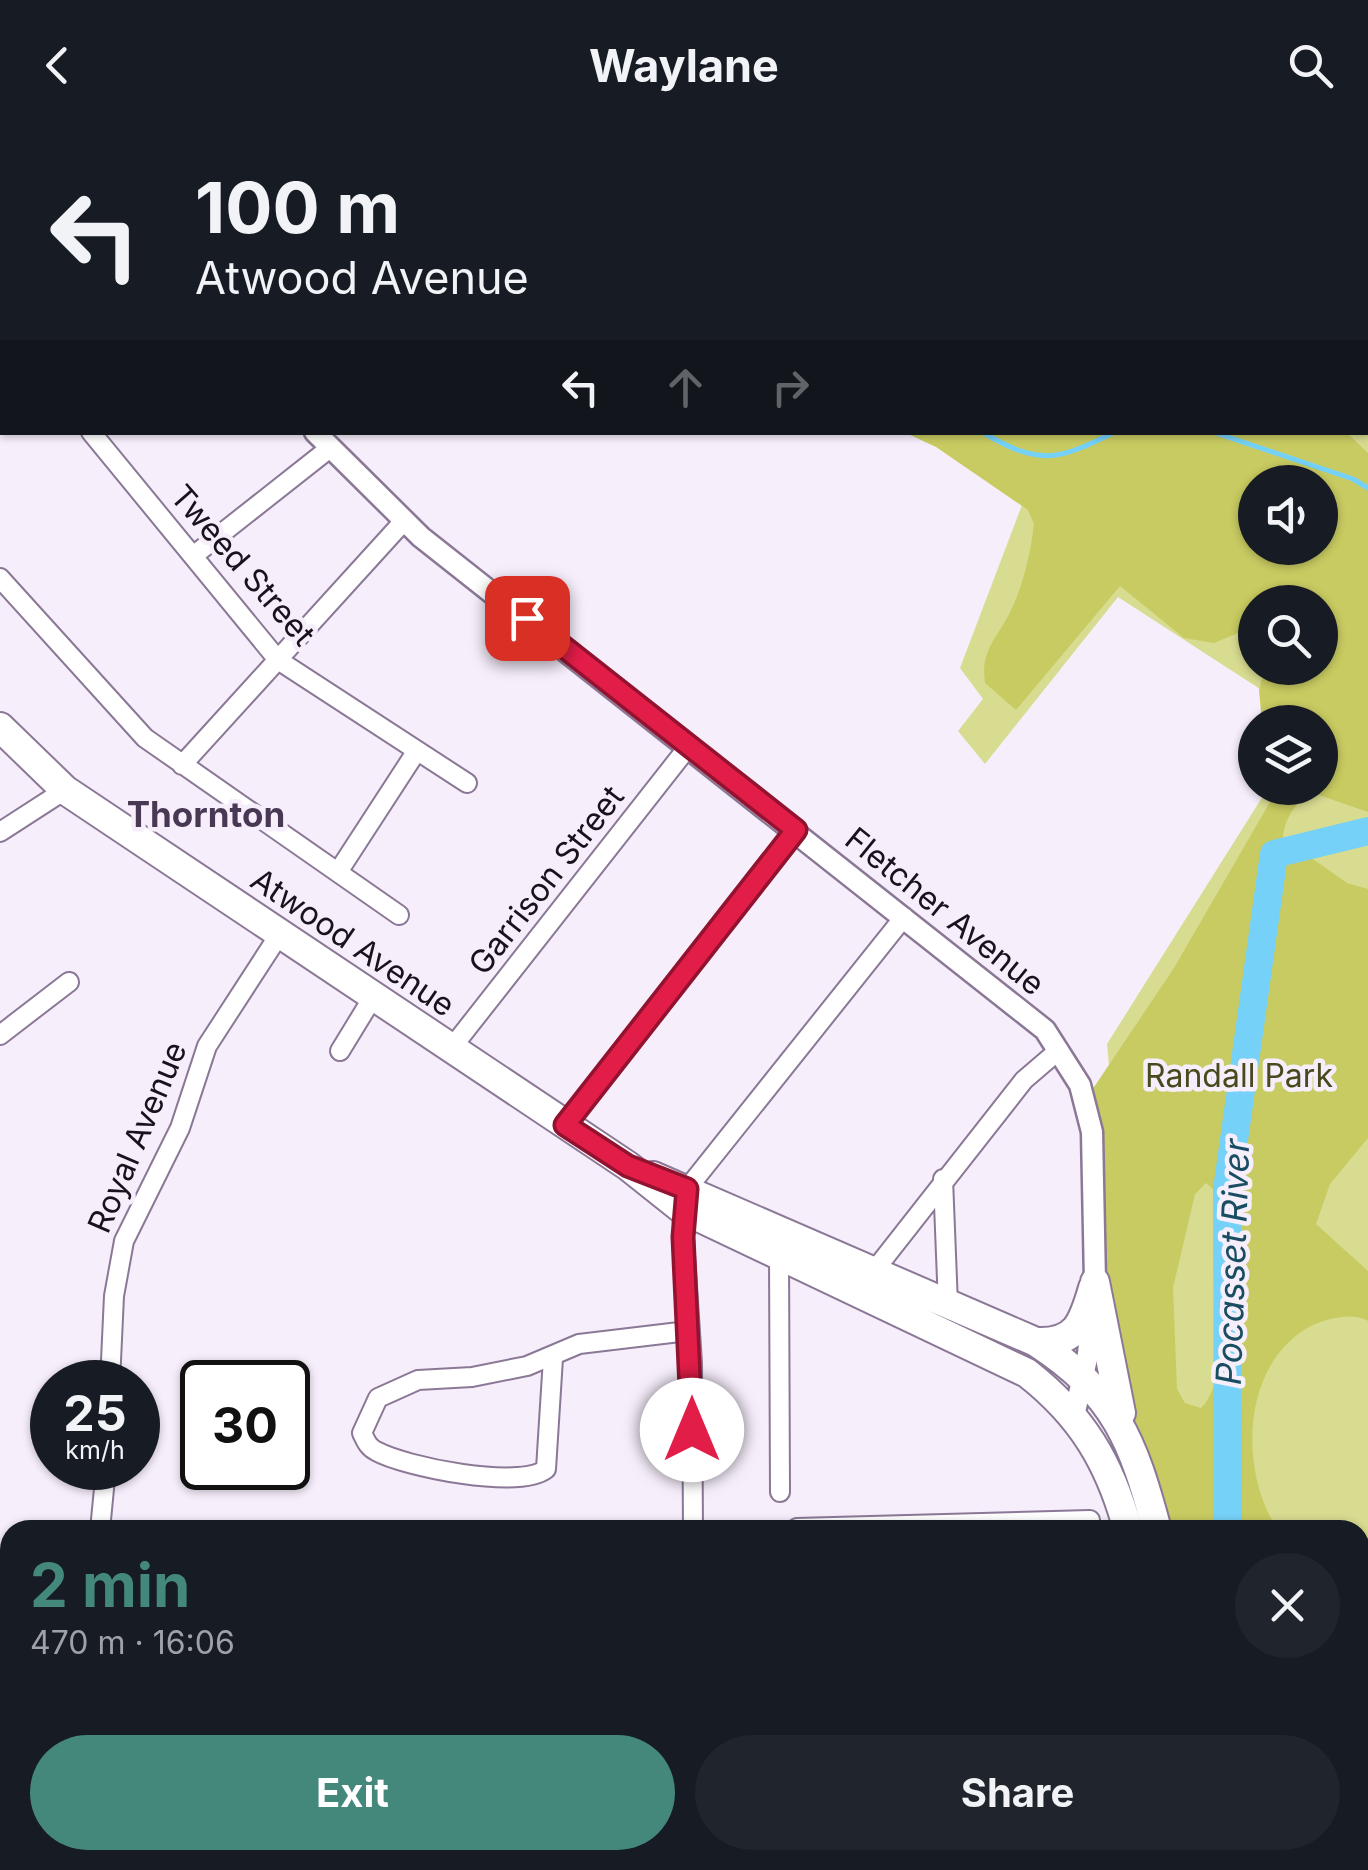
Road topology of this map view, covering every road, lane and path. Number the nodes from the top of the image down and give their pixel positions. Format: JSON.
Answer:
{"nodes":[{"id":1,"x":93,"y":435,"type":"edge"},
{"id":2,"x":323,"y":440,"type":"edge"},
{"id":3,"x":404,"y":522,"type":"junction"},
{"id":4,"x":193,"y":556,"type":"junction"},
{"id":5,"x":0,"y":578,"type":"edge"},
{"id":6,"x":278,"y":660,"type":"junction"},
{"id":7,"x":0,"y":727,"type":"edge"},
{"id":8,"x":688,"y":747,"type":"junction"},
{"id":9,"x":416,"y":752,"type":"junction"},
{"id":10,"x":182,"y":765,"type":"junction"},
{"id":11,"x":467,"y":783,"type":"dead end"},
{"id":12,"x":65,"y":790,"type":"junction"},
{"id":13,"x":796,"y":830,"type":"junction"},
{"id":14,"x":0,"y":832,"type":"edge"},
{"id":15,"x":338,"y":872,"type":"junction"},
{"id":16,"x":399,"y":915,"type":"dead end"},
{"id":17,"x":904,"y":917,"type":"junction"},
{"id":18,"x":279,"y":935,"type":"junction"},
{"id":19,"x":69,"y":982,"type":"dead end"},
{"id":20,"x":373,"y":997,"type":"junction"},
{"id":21,"x":0,"y":1035,"type":"edge"},
{"id":22,"x":450,"y":1050,"type":"junction"},
{"id":23,"x":1059,"y":1050,"type":"junction"},
{"id":24,"x":340,"y":1052,"type":"dead end"},
{"id":25,"x":565,"y":1125,"type":"junction"},
{"id":26,"x":943,"y":1179,"type":"junction"},
{"id":27,"x":685,"y":1199,"type":"junction"},
{"id":28,"x":779,"y":1256,"type":"junction"},
{"id":29,"x":874,"y":1271,"type":"junction"},
{"id":30,"x":1095,"y":1282,"type":"junction"},
{"id":31,"x":948,"y":1305,"type":"junction"},
{"id":32,"x":688,"y":1332,"type":"junction"},
{"id":33,"x":1036,"y":1342,"type":"junction"},
{"id":34,"x":553,"y":1358,"type":"junction"},
{"id":35,"x":111,"y":1360,"type":"edge"},
{"id":36,"x":1084,"y":1376,"type":"junction"},
{"id":37,"x":1074,"y":1416,"type":"junction"},
{"id":38,"x":1128,"y":1436,"type":"junction"},
{"id":39,"x":104,"y":1490,"type":"edge"},
{"id":40,"x":780,"y":1492,"type":"dead end"},
{"id":41,"x":101,"y":1520,"type":"edge"},
{"id":42,"x":693,"y":1520,"type":"edge"},
{"id":43,"x":1125,"y":1520,"type":"edge"},
{"id":44,"x":1154,"y":1520,"type":"edge"}],
"edges":[{"from":1,"to":4,"type":"street","name":"Tweed Street"},
{"from":2,"to":3,"type":"street","name":"Fletcher Avenue"},
{"from":2,"to":4,"type":"street"},
{"from":3,"to":6,"type":"street"},
{"from":3,"to":8,"type":"street","name":"Fletcher Avenue"},
{"from":4,"to":6,"type":"street","name":"Tweed Street"},
{"from":5,"to":10,"type":"street"},
{"from":6,"to":9,"type":"street","name":"Tweed Street"},
{"from":6,"to":10,"type":"street"},
{"from":7,"to":12,"type":"main road","name":"Atwood Avenue"},
{"from":8,"to":13,"type":"street","name":"Fletcher Avenue"},
{"from":8,"to":22,"type":"street","name":"Garrison Street"},
{"from":9,"to":11,"type":"street","name":"Tweed Street"},
{"from":9,"to":15,"type":"street"},
{"from":10,"to":15,"type":"street"},
{"from":12,"to":14,"type":"street"},
{"from":12,"to":18,"type":"main road","name":"Atwood Avenue"},
{"from":13,"to":17,"type":"street","name":"Fletcher Avenue"},
{"from":13,"to":25,"type":"street"},
{"from":15,"to":16,"type":"street"},
{"from":17,"to":23,"type":"street","name":"Fletcher Avenue"},
{"from":17,"to":27,"type":"street"},
{"from":18,"to":20,"type":"main road","name":"Atwood Avenue"},
{"from":18,"to":35,"type":"street","name":"Royal Avenue"},
{"from":19,"to":21,"type":"street"},
{"from":20,"to":22,"type":"main road","name":"Atwood Avenue"},
{"from":20,"to":24,"type":"street"},
{"from":22,"to":25,"type":"main road","name":"Atwood Avenue"},
{"from":23,"to":26,"type":"street"},
{"from":23,"to":30,"type":"street","name":"Fletcher Avenue"},
{"from":25,"to":27,"type":"main road","name":"Atwood Avenue"},
{"from":26,"to":29,"type":"street"},
{"from":26,"to":31,"type":"street"},
{"from":27,"to":28,"type":"main road","name":"Atwood Avenue"},
{"from":27,"to":29,"type":"main road","name":"Atwood Avenue"},
{"from":27,"to":32,"type":"street"},
{"from":28,"to":37,"type":"main road","name":"Atwood Avenue"},
{"from":28,"to":40,"type":"street"},
{"from":29,"to":31,"type":"main road","name":"Atwood Avenue"},
{"from":30,"to":33,"type":"main road"},
{"from":30,"to":36,"type":"street","name":"Fletcher Avenue"},
{"from":30,"to":38,"type":"main road"},
{"from":31,"to":33,"type":"main road","name":"Atwood Avenue"},
{"from":32,"to":34,"type":"street"},
{"from":32,"to":42,"type":"street"},
{"from":33,"to":36,"type":"main road","name":"Atwood Avenue"},
{"from":34,"to":34,"type":"street"},
{"from":36,"to":37,"type":"street","name":"Fletcher Avenue"},
{"from":36,"to":38,"type":"main road","name":"Atwood Avenue"},
{"from":37,"to":43,"type":"main road","name":"Atwood Avenue"},
{"from":38,"to":44,"type":"main road","name":"Atwood Avenue"},
{"from":39,"to":41,"type":"street"}]}
